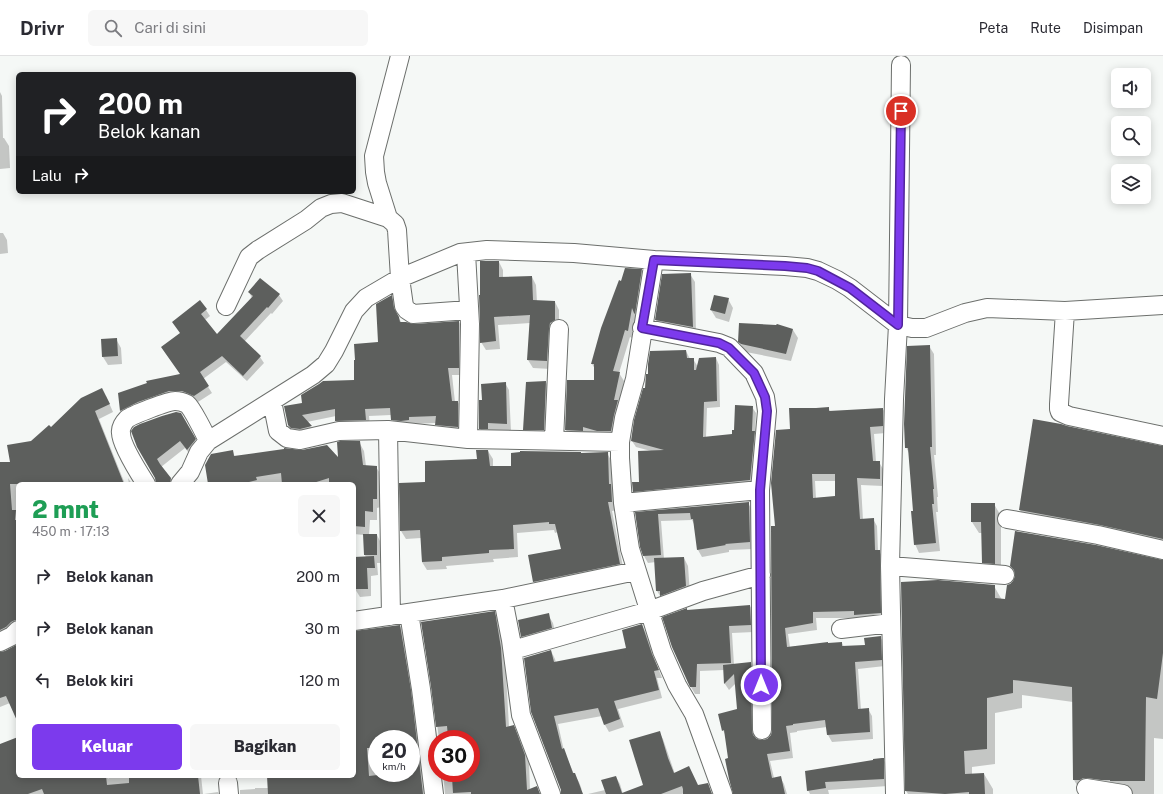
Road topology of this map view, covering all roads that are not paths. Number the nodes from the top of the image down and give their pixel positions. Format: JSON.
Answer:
{"nodes":[{"id":1,"x":400,"y":56,"type":"edge"},
{"id":2,"x":901,"y":65,"type":"dead end"},
{"id":3,"x":388,"y":218,"type":"junction"},
{"id":4,"x":466,"y":253,"type":"junction"},
{"id":5,"x":654,"y":260,"type":"junction"},
{"id":6,"x":400,"y":278,"type":"junction"},
{"id":7,"x":226,"y":306,"type":"dead end"},
{"id":8,"x":1163,"y":306,"type":"edge"},
{"id":9,"x":469,"y":310,"type":"junction"},
{"id":10,"x":1065,"y":311,"type":"junction"},
{"id":11,"x":898,"y":325,"type":"junction"},
{"id":12,"x":642,"y":328,"type":"junction"},
{"id":13,"x":559,"y":329,"type":"dead end"},
{"id":14,"x":272,"y":400,"type":"junction"},
{"id":15,"x":388,"y":430,"type":"junction"},
{"id":16,"x":1163,"y":436,"type":"edge"},
{"id":17,"x":468,"y":439,"type":"junction"},
{"id":18,"x":554,"y":440,"type":"junction"},
{"id":19,"x":208,"y":441,"type":"junction"},
{"id":20,"x":620,"y":442,"type":"junction"},
{"id":21,"x":145,"y":482,"type":"edge"},
{"id":22,"x":182,"y":482,"type":"edge"},
{"id":23,"x":760,"y":490,"type":"junction"},
{"id":24,"x":623,"y":503,"type":"junction"},
{"id":25,"x":1007,"y":519,"type":"dead end"},
{"id":26,"x":1163,"y":550,"type":"edge"},
{"id":27,"x":890,"y":566,"type":"junction"},
{"id":28,"x":636,"y":571,"type":"junction"},
{"id":29,"x":760,"y":575,"type":"junction"},
{"id":30,"x":1005,"y":575,"type":"dead end"},
{"id":31,"x":502,"y":599,"type":"junction"},
{"id":32,"x":649,"y":611,"type":"junction"},
{"id":33,"x":409,"y":613,"type":"junction"},
{"id":34,"x":391,"y":616,"type":"junction"},
{"id":35,"x":356,"y":621,"type":"edge"},
{"id":36,"x":891,"y":623,"type":"junction"},
{"id":37,"x":841,"y":629,"type":"dead end"},
{"id":38,"x":16,"y":632,"type":"edge"},
{"id":39,"x":0,"y":642,"type":"edge"},
{"id":40,"x":513,"y":650,"type":"junction"},
{"id":41,"x":762,"y":730,"type":"dead end"},
{"id":42,"x":1086,"y":788,"type":"dead end"},
{"id":43,"x":434,"y":794,"type":"edge"},
{"id":44,"x":552,"y":794,"type":"edge"},
{"id":45,"x":723,"y":794,"type":"edge"},
{"id":46,"x":895,"y":794,"type":"edge"},
{"id":47,"x":1123,"y":794,"type":"edge"}],
"edges":[{"from":1,"to":3,"type":"street"},
{"from":2,"to":11,"type":"street"},
{"from":3,"to":6,"type":"street"},
{"from":3,"to":7,"type":"street"},
{"from":4,"to":5,"type":"street"},
{"from":4,"to":6,"type":"street"},
{"from":4,"to":9,"type":"street"},
{"from":5,"to":11,"type":"street"},
{"from":5,"to":12,"type":"street"},
{"from":6,"to":9,"type":"street"},
{"from":6,"to":14,"type":"street"},
{"from":8,"to":10,"type":"street"},
{"from":9,"to":17,"type":"street"},
{"from":10,"to":11,"type":"street"},
{"from":10,"to":16,"type":"street"},
{"from":11,"to":27,"type":"street"},
{"from":12,"to":20,"type":"street"},
{"from":12,"to":23,"type":"street"},
{"from":13,"to":18,"type":"street"},
{"from":14,"to":15,"type":"street"},
{"from":14,"to":19,"type":"street"},
{"from":15,"to":17,"type":"street"},
{"from":15,"to":34,"type":"street"},
{"from":17,"to":18,"type":"street"},
{"from":18,"to":20,"type":"street"},
{"from":19,"to":21,"type":"street"},
{"from":19,"to":22,"type":"street"},
{"from":20,"to":24,"type":"street"},
{"from":23,"to":24,"type":"street"},
{"from":23,"to":29,"type":"street"},
{"from":24,"to":28,"type":"street"},
{"from":25,"to":26,"type":"street"},
{"from":27,"to":30,"type":"street"},
{"from":27,"to":36,"type":"street"},
{"from":28,"to":31,"type":"street"},
{"from":28,"to":32,"type":"street"},
{"from":29,"to":32,"type":"street"},
{"from":29,"to":41,"type":"street"},
{"from":31,"to":33,"type":"street"},
{"from":31,"to":40,"type":"street"},
{"from":32,"to":40,"type":"street"},
{"from":32,"to":45,"type":"street"},
{"from":33,"to":34,"type":"street"},
{"from":33,"to":43,"type":"street"},
{"from":34,"to":35,"type":"street"},
{"from":36,"to":37,"type":"street"},
{"from":36,"to":46,"type":"street"},
{"from":38,"to":39,"type":"street"},
{"from":40,"to":44,"type":"street"},
{"from":42,"to":47,"type":"street"}]}
